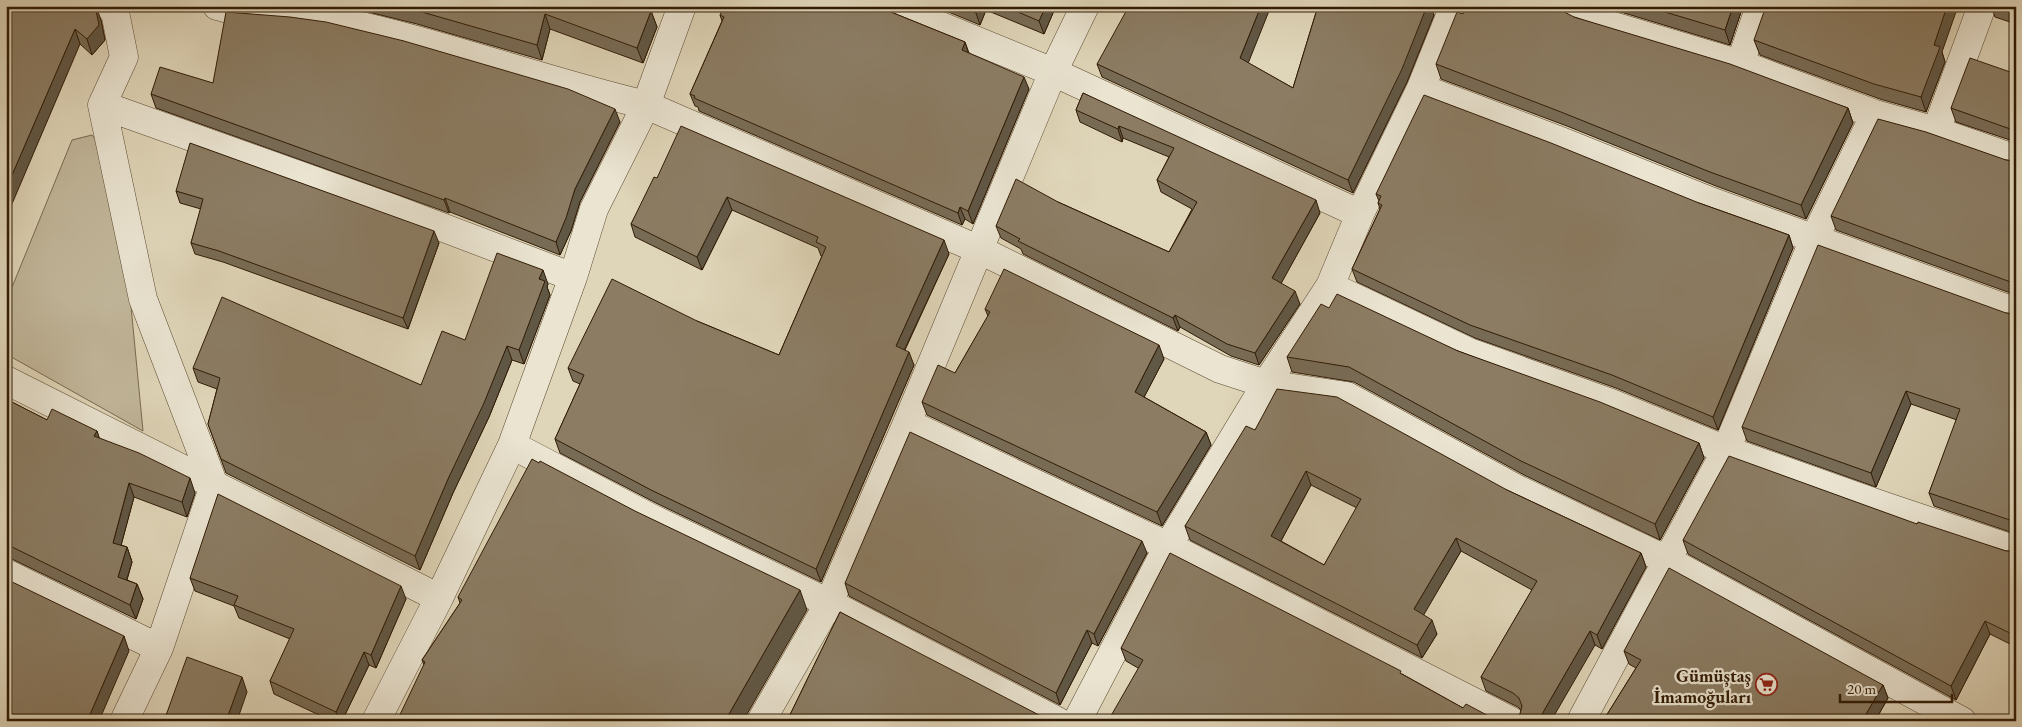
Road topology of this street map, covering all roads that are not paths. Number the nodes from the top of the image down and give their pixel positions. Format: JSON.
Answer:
{"nodes":[{"id":1,"x":109,"y":6,"type":"edge"},
{"id":2,"x":682,"y":6,"type":"edge"},
{"id":3,"x":892,"y":6,"type":"edge"},
{"id":4,"x":1085,"y":6,"type":"edge"},
{"id":5,"x":1454,"y":6,"type":"edge"},
{"id":6,"x":1563,"y":6,"type":"edge"},
{"id":7,"x":1760,"y":6,"type":"edge"},
{"id":8,"x":1982,"y":6,"type":"edge"},
{"id":9,"x":227,"y":7,"type":"edge"},
{"id":10,"x":1740,"y":64,"type":"junction"},
{"id":11,"x":1053,"y":72,"type":"junction"},
{"id":12,"x":1421,"y":88,"type":"junction"},
{"id":13,"x":102,"y":105,"type":"junction"},
{"id":14,"x":646,"y":105,"type":"junction"},
{"id":15,"x":1875,"y":114,"type":"junction"},
{"id":16,"x":1936,"y":131,"type":"junction"},
{"id":17,"x":2016,"y":159,"type":"edge"},
{"id":18,"x":1360,"y":214,"type":"junction"},
{"id":19,"x":1814,"y":240,"type":"junction"},
{"id":20,"x":980,"y":250,"type":"junction"},
{"id":21,"x":573,"y":277,"type":"junction"},
{"id":22,"x":1330,"y":286,"type":"junction"},
{"id":23,"x":2016,"y":312,"type":"edge"},
{"id":24,"x":6,"y":380,"type":"edge"},
{"id":25,"x":1266,"y":384,"type":"junction"},
{"id":26,"x":907,"y":423,"type":"junction"},
{"id":27,"x":512,"y":445,"type":"junction"},
{"id":28,"x":1726,"y":450,"type":"junction"},
{"id":29,"x":214,"y":485,"type":"junction"},
{"id":30,"x":1168,"y":546,"type":"junction"},
{"id":31,"x":2016,"y":550,"type":"edge"},
{"id":32,"x":1667,"y":560,"type":"junction"},
{"id":33,"x":6,"y":573,"type":"edge"},
{"id":34,"x":439,"y":598,"type":"junction"},
{"id":35,"x":829,"y":603,"type":"junction"},
{"id":36,"x":159,"y":648,"type":"junction"},
{"id":37,"x":124,"y":721,"type":"edge"},
{"id":38,"x":376,"y":721,"type":"edge"},
{"id":39,"x":761,"y":721,"type":"edge"},
{"id":40,"x":1057,"y":721,"type":"edge"},
{"id":41,"x":1077,"y":721,"type":"edge"},
{"id":42,"x":1511,"y":721,"type":"edge"},
{"id":43,"x":1581,"y":721,"type":"edge"},
{"id":44,"x":1962,"y":721,"type":"edge"}],
"edges":[{"from":1,"to":13,"type":"street"},
{"from":2,"to":14,"type":"street"},
{"from":3,"to":11,"type":"street"},
{"from":4,"to":11,"type":"street"},
{"from":5,"to":12,"type":"street"},
{"from":6,"to":10,"type":"street"},
{"from":7,"to":10,"type":"street"},
{"from":8,"to":16,"type":"street"},
{"from":9,"to":14,"type":"street"},
{"from":10,"to":15,"type":"street"},
{"from":11,"to":18,"type":"street"},
{"from":11,"to":20,"type":"street"},
{"from":12,"to":18,"type":"street"},
{"from":12,"to":19,"type":"street"},
{"from":13,"to":21,"type":"street"},
{"from":13,"to":29,"type":"street"},
{"from":14,"to":20,"type":"street"},
{"from":14,"to":21,"type":"street"},
{"from":15,"to":16,"type":"street"},
{"from":15,"to":19,"type":"street"},
{"from":16,"to":17,"type":"street"},
{"from":18,"to":22,"type":"street"},
{"from":19,"to":23,"type":"street"},
{"from":19,"to":28,"type":"street"},
{"from":20,"to":25,"type":"street"},
{"from":20,"to":26,"type":"street"},
{"from":21,"to":27,"type":"street"},
{"from":22,"to":25,"type":"street"},
{"from":22,"to":28,"type":"street"},
{"from":24,"to":29,"type":"street"},
{"from":25,"to":30,"type":"street"},
{"from":25,"to":32,"type":"street"},
{"from":26,"to":30,"type":"street"},
{"from":26,"to":35,"type":"street"},
{"from":27,"to":34,"type":"street"},
{"from":27,"to":35,"type":"street"},
{"from":28,"to":31,"type":"street"},
{"from":28,"to":32,"type":"street"},
{"from":29,"to":34,"type":"street"},
{"from":29,"to":36,"type":"street"},
{"from":30,"to":41,"type":"street"},
{"from":30,"to":42,"type":"street"},
{"from":32,"to":43,"type":"street"},
{"from":32,"to":44,"type":"street"},
{"from":33,"to":36,"type":"street"},
{"from":34,"to":38,"type":"street"},
{"from":35,"to":39,"type":"street"},
{"from":35,"to":40,"type":"street"},
{"from":36,"to":37,"type":"street"}]}
